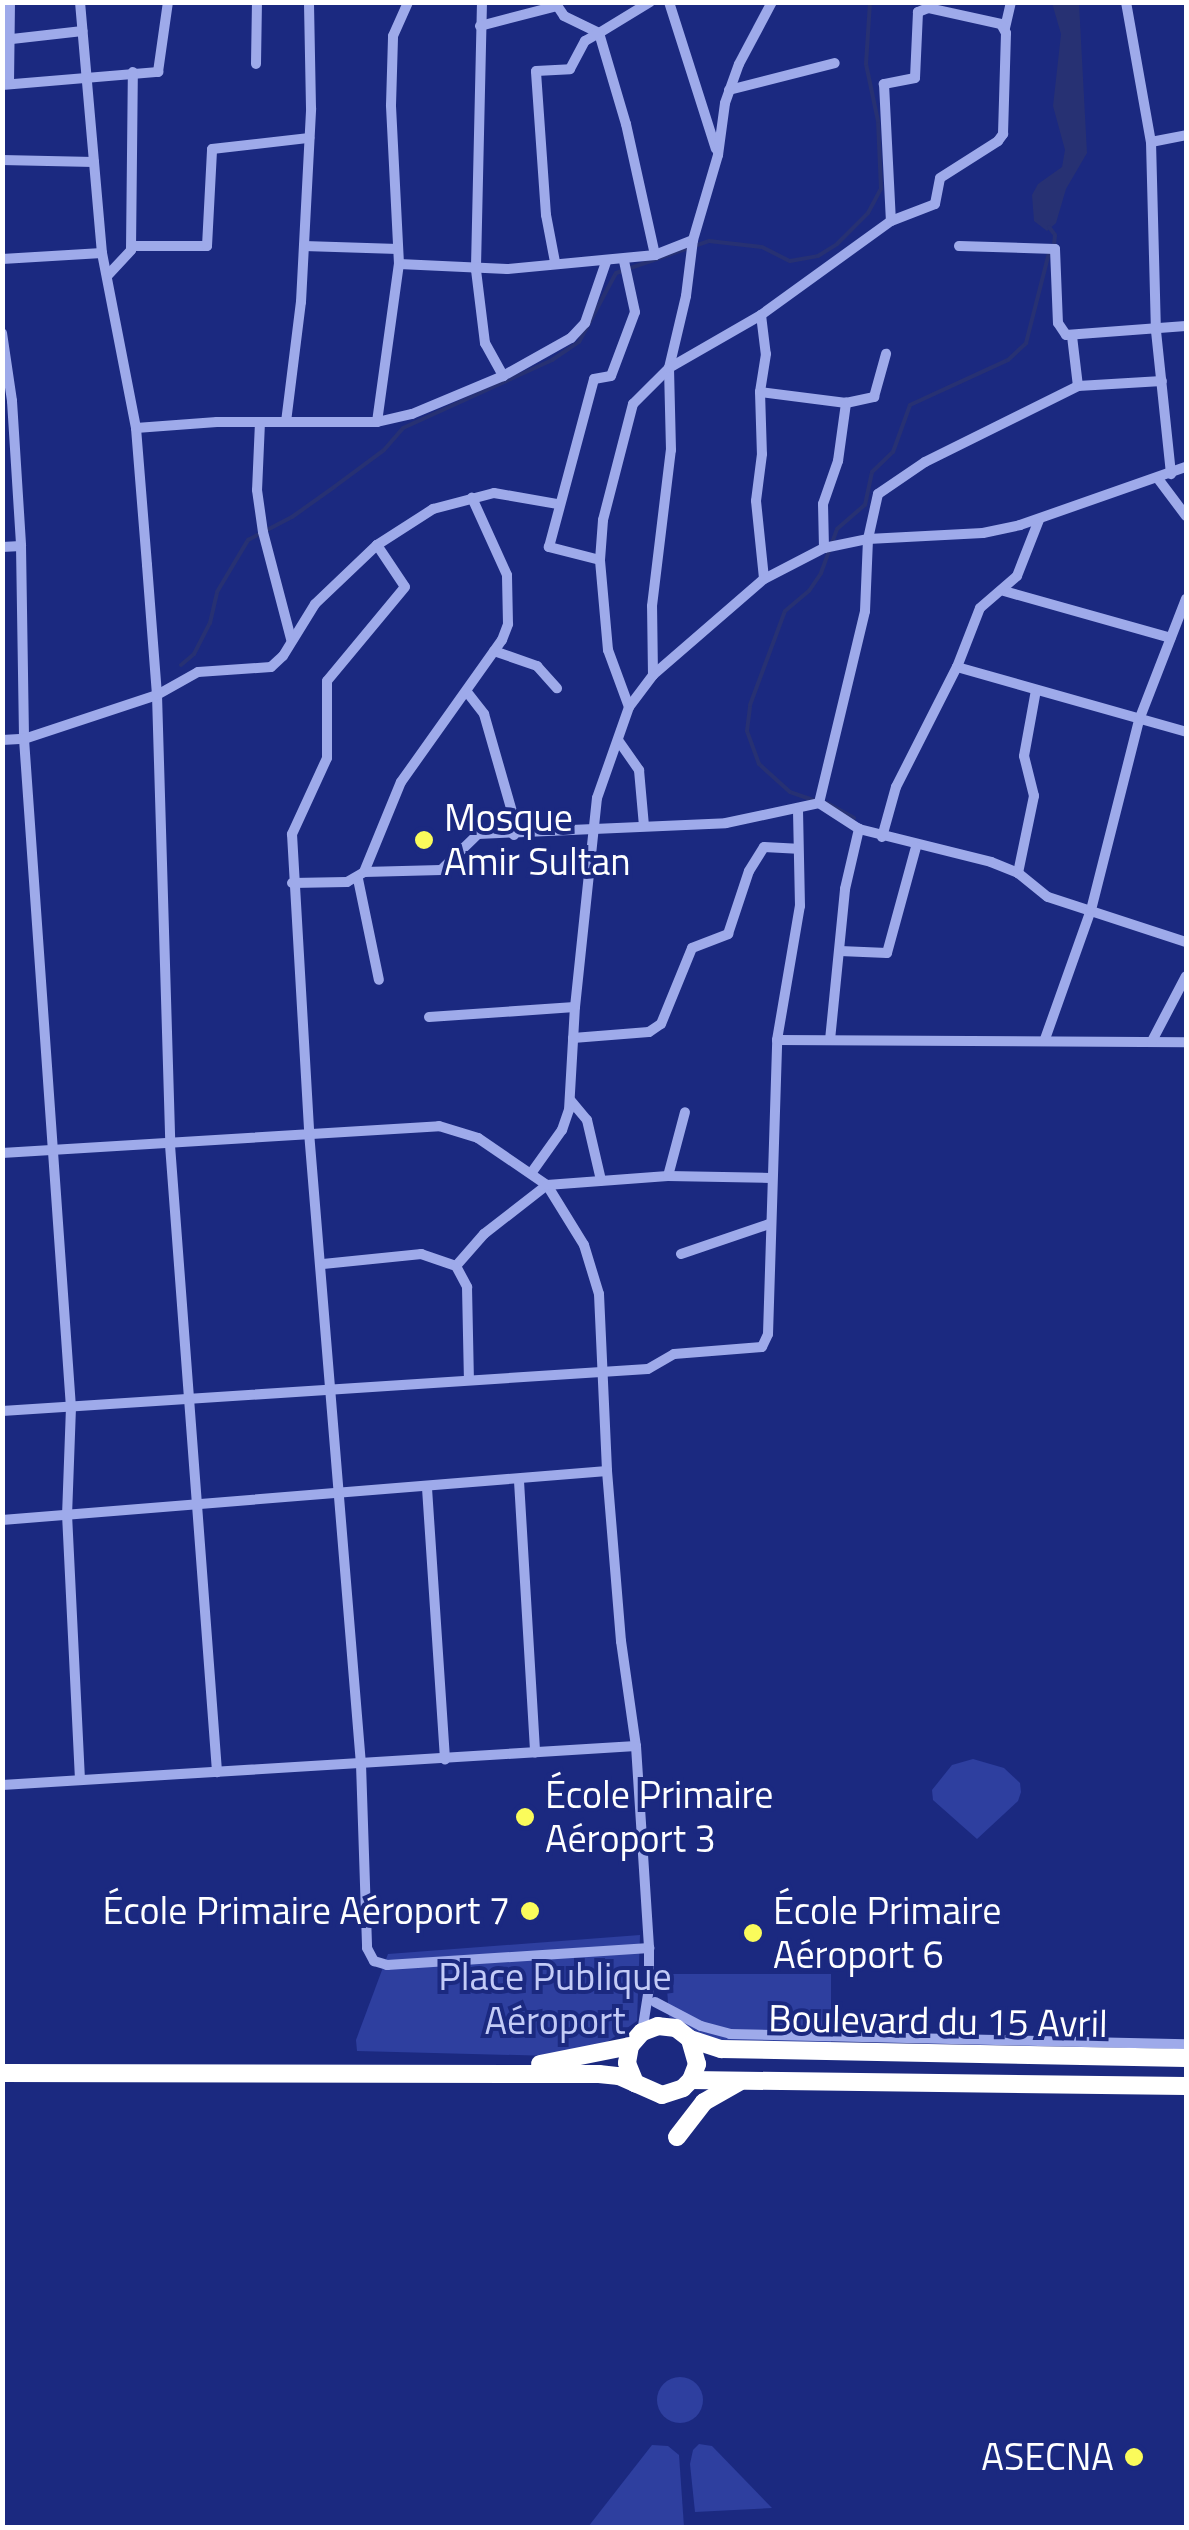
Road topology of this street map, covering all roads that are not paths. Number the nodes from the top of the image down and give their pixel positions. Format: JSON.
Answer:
{"nodes":[{"id":1,"x":10,"y":2,"type":"edge"},
{"id":2,"x":80,"y":2,"type":"edge"},
{"id":3,"x":168,"y":2,"type":"edge"},
{"id":4,"x":256,"y":2,"type":"edge"},
{"id":5,"x":308,"y":2,"type":"edge"},
{"id":6,"x":408,"y":2,"type":"edge"},
{"id":7,"x":482,"y":2,"type":"edge"},
{"id":8,"x":650,"y":2,"type":"edge"},
{"id":9,"x":668,"y":2,"type":"edge"},
{"id":10,"x":772,"y":2,"type":"edge"},
{"id":11,"x":1011,"y":2,"type":"edge"},
{"id":12,"x":1126,"y":2,"type":"edge"},
{"id":13,"x":556,"y":4,"type":"edge"},
{"id":14,"x":480,"y":26,"type":"junction"},
{"id":15,"x":1005,"y":28,"type":"junction"},
{"id":16,"x":82,"y":31,"type":"junction"},
{"id":17,"x":600,"y":33,"type":"junction"},
{"id":18,"x":6,"y":40,"type":"edge"},
{"id":19,"x":835,"y":63,"type":"dead end"},
{"id":20,"x":256,"y":64,"type":"dead end"},
{"id":21,"x":133,"y":72,"type":"junction"},
{"id":22,"x":86,"y":77,"type":"junction"},
{"id":23,"x":6,"y":85,"type":"edge"},
{"id":24,"x":730,"y":90,"type":"junction"},
{"id":25,"x":1186,"y":135,"type":"edge"},
{"id":26,"x":309,"y":138,"type":"junction"},
{"id":27,"x":1151,"y":142,"type":"junction"},
{"id":28,"x":718,"y":155,"type":"junction"},
{"id":29,"x":2,"y":160,"type":"edge"},
{"id":30,"x":94,"y":162,"type":"junction"},
{"id":31,"x":891,"y":221,"type":"junction"},
{"id":32,"x":692,"y":240,"type":"junction"},
{"id":33,"x":132,"y":246,"type":"junction"},
{"id":34,"x":304,"y":246,"type":"junction"},
{"id":35,"x":959,"y":246,"type":"dead end"},
{"id":36,"x":398,"y":249,"type":"junction"},
{"id":37,"x":102,"y":252,"type":"junction"},
{"id":38,"x":655,"y":254,"type":"junction"},
{"id":39,"x":2,"y":258,"type":"edge"},
{"id":40,"x":624,"y":261,"type":"junction"},
{"id":41,"x":555,"y":262,"type":"junction"},
{"id":42,"x":606,"y":262,"type":"junction"},
{"id":43,"x":398,"y":264,"type":"junction"},
{"id":44,"x":476,"y":270,"type":"junction"},
{"id":45,"x":108,"y":275,"type":"junction"},
{"id":46,"x":761,"y":315,"type":"junction"},
{"id":47,"x":1186,"y":326,"type":"edge"},
{"id":48,"x":1156,"y":331,"type":"junction"},
{"id":49,"x":3,"y":335,"type":"edge"},
{"id":50,"x":1072,"y":336,"type":"junction"},
{"id":51,"x":886,"y":354,"type":"dead end"},
{"id":52,"x":670,"y":368,"type":"junction"},
{"id":53,"x":502,"y":376,"type":"junction"},
{"id":54,"x":1162,"y":382,"type":"junction"},
{"id":55,"x":1078,"y":386,"type":"junction"},
{"id":56,"x":760,"y":392,"type":"junction"},
{"id":57,"x":7,"y":402,"type":"edge"},
{"id":58,"x":846,"y":404,"type":"junction"},
{"id":59,"x":260,"y":422,"type":"junction"},
{"id":60,"x":286,"y":422,"type":"junction"},
{"id":61,"x":377,"y":422,"type":"junction"},
{"id":62,"x":136,"y":428,"type":"junction"},
{"id":63,"x":1186,"y":467,"type":"edge"},
{"id":64,"x":1171,"y":474,"type":"junction"},
{"id":65,"x":1159,"y":480,"type":"junction"},
{"id":66,"x":472,"y":498,"type":"junction"},
{"id":67,"x":558,"y":504,"type":"junction"},
{"id":68,"x":1186,"y":516,"type":"edge"},
{"id":69,"x":1039,"y":520,"type":"junction"},
{"id":70,"x":868,"y":539,"type":"junction"},
{"id":71,"x":377,"y":545,"type":"junction"},
{"id":72,"x":21,"y":546,"type":"junction"},
{"id":73,"x":2,"y":547,"type":"edge"},
{"id":74,"x":824,"y":548,"type":"junction"},
{"id":75,"x":600,"y":560,"type":"junction"},
{"id":76,"x":764,"y":579,"type":"junction"},
{"id":77,"x":1004,"y":591,"type":"junction"},
{"id":78,"x":1186,"y":599,"type":"edge"},
{"id":79,"x":1171,"y":638,"type":"junction"},
{"id":80,"x":291,"y":639,"type":"junction"},
{"id":81,"x":494,"y":651,"type":"junction"},
{"id":82,"x":957,"y":667,"type":"junction"},
{"id":83,"x":653,"y":676,"type":"junction"},
{"id":84,"x":556,"y":688,"type":"dead end"},
{"id":85,"x":1036,"y":690,"type":"junction"},
{"id":86,"x":467,"y":692,"type":"junction"},
{"id":87,"x":157,"y":695,"type":"junction"},
{"id":88,"x":629,"y":707,"type":"junction"},
{"id":89,"x":1139,"y":720,"type":"junction"},
{"id":90,"x":1186,"y":732,"type":"edge"},
{"id":91,"x":24,"y":739,"type":"junction"},
{"id":92,"x":2,"y":740,"type":"edge"},
{"id":93,"x":618,"y":740,"type":"junction"},
{"id":94,"x":819,"y":803,"type":"junction"},
{"id":95,"x":798,"y":808,"type":"junction"},
{"id":96,"x":644,"y":826,"type":"junction"},
{"id":97,"x":595,"y":830,"type":"junction"},
{"id":98,"x":859,"y":830,"type":"junction"},
{"id":99,"x":514,"y":835,"type":"junction"},
{"id":100,"x":882,"y":837,"type":"junction"},
{"id":101,"x":916,"y":847,"type":"junction"},
{"id":102,"x":797,"y":848,"type":"junction"},
{"id":103,"x":1018,"y":874,"type":"junction"},
{"id":104,"x":361,"y":875,"type":"junction"},
{"id":105,"x":292,"y":882,"type":"junction"},
{"id":106,"x":1091,"y":910,"type":"junction"},
{"id":107,"x":1186,"y":942,"type":"edge"},
{"id":108,"x":840,"y":951,"type":"junction"},
{"id":109,"x":1186,"y":976,"type":"edge"},
{"id":110,"x":378,"y":980,"type":"dead end"},
{"id":111,"x":574,"y":1007,"type":"junction"},
{"id":112,"x":428,"y":1017,"type":"dead end"},
{"id":113,"x":573,"y":1038,"type":"junction"},
{"id":114,"x":1045,"y":1039,"type":"junction"},
{"id":115,"x":778,"y":1040,"type":"junction"},
{"id":116,"x":830,"y":1040,"type":"junction"},
{"id":117,"x":1152,"y":1041,"type":"junction"},
{"id":118,"x":1186,"y":1042,"type":"edge"},
{"id":119,"x":571,"y":1100,"type":"junction"},
{"id":120,"x":686,"y":1112,"type":"dead end"},
{"id":121,"x":309,"y":1132,"type":"junction"},
{"id":122,"x":170,"y":1145,"type":"junction"},
{"id":123,"x":55,"y":1150,"type":"junction"},
{"id":124,"x":2,"y":1154,"type":"edge"},
{"id":125,"x":532,"y":1172,"type":"junction"},
{"id":126,"x":668,"y":1176,"type":"junction"},
{"id":127,"x":770,"y":1178,"type":"junction"},
{"id":128,"x":600,"y":1180,"type":"junction"},
{"id":129,"x":548,"y":1185,"type":"junction"},
{"id":130,"x":769,"y":1224,"type":"junction"},
{"id":131,"x":681,"y":1254,"type":"dead end"},
{"id":132,"x":323,"y":1264,"type":"junction"},
{"id":133,"x":456,"y":1266,"type":"junction"},
{"id":134,"x":601,"y":1372,"type":"junction"},
{"id":135,"x":469,"y":1380,"type":"junction"},
{"id":136,"x":332,"y":1388,"type":"junction"},
{"id":137,"x":192,"y":1397,"type":"junction"},
{"id":138,"x":71,"y":1407,"type":"junction"},
{"id":139,"x":2,"y":1411,"type":"edge"},
{"id":140,"x":606,"y":1471,"type":"junction"},
{"id":141,"x":519,"y":1481,"type":"junction"},
{"id":142,"x":427,"y":1488,"type":"junction"},
{"id":143,"x":340,"y":1494,"type":"junction"},
{"id":144,"x":199,"y":1505,"type":"junction"},
{"id":145,"x":67,"y":1514,"type":"junction"},
{"id":146,"x":2,"y":1520,"type":"edge"},
{"id":147,"x":636,"y":1746,"type":"junction"},
{"id":148,"x":535,"y":1754,"type":"junction"},
{"id":149,"x":445,"y":1759,"type":"junction"},
{"id":150,"x":360,"y":1764,"type":"junction"},
{"id":151,"x":217,"y":1772,"type":"junction"},
{"id":152,"x":80,"y":1780,"type":"junction"},
{"id":153,"x":2,"y":1784,"type":"edge"},
{"id":154,"x":650,"y":1948,"type":"junction"},
{"id":155,"x":649,"y":1988,"type":"junction"},
{"id":156,"x":655,"y":2002,"type":"junction"},
{"id":157,"x":683,"y":2034,"type":"junction"},
{"id":158,"x":636,"y":2039,"type":"junction"},
{"id":159,"x":1186,"y":2044,"type":"edge"},
{"id":160,"x":1186,"y":2058,"type":"edge"},
{"id":161,"x":475,"y":2072,"type":"junction"},
{"id":162,"x":2,"y":2073,"type":"edge"},
{"id":163,"x":750,"y":2078,"type":"junction"},
{"id":164,"x":691,"y":2080,"type":"junction"},
{"id":165,"x":635,"y":2082,"type":"junction"},
{"id":166,"x":1186,"y":2086,"type":"edge"},
{"id":167,"x":677,"y":2137,"type":"dead end"}],
"edges":[{"from":1,"to":18,"type":"street"},
{"from":2,"to":16,"type":"street"},
{"from":3,"to":21,"type":"street"},
{"from":4,"to":20,"type":"street"},
{"from":5,"to":26,"type":"street"},
{"from":6,"to":36,"type":"street"},
{"from":7,"to":14,"type":"street"},
{"from":8,"to":17,"type":"street"},
{"from":9,"to":28,"type":"street"},
{"from":10,"to":24,"type":"street"},
{"from":11,"to":15,"type":"street"},
{"from":12,"to":27,"type":"street"},
{"from":13,"to":14,"type":"street"},
{"from":13,"to":17,"type":"street"},
{"from":14,"to":44,"type":"street"},
{"from":15,"to":31,"type":"street"},
{"from":15,"to":31,"type":"street"},
{"from":16,"to":18,"type":"street"},
{"from":16,"to":22,"type":"street"},
{"from":17,"to":38,"type":"street"},
{"from":17,"to":41,"type":"street"},
{"from":18,"to":23,"type":"street"},
{"from":19,"to":24,"type":"street"},
{"from":21,"to":22,"type":"street"},
{"from":21,"to":33,"type":"street"},
{"from":22,"to":23,"type":"street"},
{"from":22,"to":30,"type":"street"},
{"from":24,"to":28,"type":"street"},
{"from":25,"to":27,"type":"street"},
{"from":26,"to":33,"type":"street"},
{"from":26,"to":34,"type":"street"},
{"from":27,"to":48,"type":"street"},
{"from":28,"to":32,"type":"street"},
{"from":29,"to":30,"type":"street"},
{"from":30,"to":37,"type":"street"},
{"from":31,"to":46,"type":"street"},
{"from":32,"to":38,"type":"street"},
{"from":32,"to":52,"type":"street"},
{"from":33,"to":45,"type":"street"},
{"from":34,"to":36,"type":"street"},
{"from":34,"to":60,"type":"street"},
{"from":35,"to":50,"type":"street"},
{"from":36,"to":43,"type":"street"},
{"from":37,"to":39,"type":"street"},
{"from":37,"to":45,"type":"street"},
{"from":38,"to":40,"type":"street"},
{"from":40,"to":42,"type":"street"},
{"from":40,"to":67,"type":"street"},
{"from":41,"to":42,"type":"street"},
{"from":41,"to":44,"type":"street"},
{"from":42,"to":53,"type":"street"},
{"from":43,"to":44,"type":"street"},
{"from":43,"to":61,"type":"street"},
{"from":44,"to":53,"type":"street"},
{"from":45,"to":62,"type":"street"},
{"from":46,"to":52,"type":"street"},
{"from":46,"to":56,"type":"street"},
{"from":47,"to":48,"type":"street"},
{"from":48,"to":50,"type":"street"},
{"from":48,"to":54,"type":"street"},
{"from":49,"to":57,"type":"street"},
{"from":50,"to":55,"type":"street"},
{"from":51,"to":58,"type":"street"},
{"from":52,"to":75,"type":"street"},
{"from":52,"to":83,"type":"street"},
{"from":53,"to":61,"type":"street"},
{"from":54,"to":55,"type":"street"},
{"from":54,"to":64,"type":"street"},
{"from":55,"to":70,"type":"street"},
{"from":56,"to":58,"type":"street"},
{"from":56,"to":76,"type":"street"},
{"from":57,"to":72,"type":"street"},
{"from":58,"to":74,"type":"street"},
{"from":59,"to":60,"type":"street"},
{"from":59,"to":62,"type":"street"},
{"from":59,"to":80,"type":"street"},
{"from":60,"to":61,"type":"street"},
{"from":62,"to":87,"type":"street"},
{"from":63,"to":64,"type":"street"},
{"from":64,"to":65,"type":"street"},
{"from":65,"to":68,"type":"street"},
{"from":65,"to":69,"type":"street"},
{"from":66,"to":67,"type":"street"},
{"from":66,"to":71,"type":"street"},
{"from":66,"to":81,"type":"street"},
{"from":67,"to":75,"type":"street"},
{"from":69,"to":70,"type":"street"},
{"from":69,"to":77,"type":"street"},
{"from":70,"to":74,"type":"street"},
{"from":70,"to":94,"type":"street"},
{"from":71,"to":80,"type":"street"},
{"from":71,"to":105,"type":"street"},
{"from":72,"to":73,"type":"street"},
{"from":72,"to":91,"type":"street"},
{"from":74,"to":76,"type":"street"},
{"from":75,"to":88,"type":"street"},
{"from":76,"to":83,"type":"street"},
{"from":77,"to":79,"type":"street"},
{"from":77,"to":82,"type":"street"},
{"from":78,"to":79,"type":"street"},
{"from":79,"to":89,"type":"street"},
{"from":80,"to":87,"type":"street"},
{"from":81,"to":84,"type":"street"},
{"from":81,"to":86,"type":"street"},
{"from":82,"to":85,"type":"street"},
{"from":82,"to":100,"type":"street"},
{"from":83,"to":88,"type":"street"},
{"from":85,"to":89,"type":"street"},
{"from":85,"to":103,"type":"street"},
{"from":86,"to":99,"type":"street"},
{"from":86,"to":104,"type":"street"},
{"from":87,"to":91,"type":"street"},
{"from":87,"to":122,"type":"street"},
{"from":88,"to":93,"type":"street"},
{"from":89,"to":90,"type":"street"},
{"from":89,"to":106,"type":"street"},
{"from":91,"to":92,"type":"street"},
{"from":91,"to":123,"type":"street"},
{"from":93,"to":96,"type":"street"},
{"from":93,"to":97,"type":"street"},
{"from":94,"to":95,"type":"street"},
{"from":94,"to":98,"type":"street"},
{"from":95,"to":96,"type":"street"},
{"from":95,"to":102,"type":"street"},
{"from":96,"to":97,"type":"street"},
{"from":97,"to":99,"type":"street"},
{"from":97,"to":111,"type":"street"},
{"from":98,"to":100,"type":"street"},
{"from":98,"to":108,"type":"street"},
{"from":99,"to":104,"type":"street"},
{"from":100,"to":101,"type":"street"},
{"from":101,"to":103,"type":"street"},
{"from":101,"to":108,"type":"street"},
{"from":102,"to":113,"type":"street"},
{"from":102,"to":115,"type":"street"},
{"from":103,"to":106,"type":"street"},
{"from":104,"to":105,"type":"street"},
{"from":104,"to":110,"type":"street"},
{"from":105,"to":121,"type":"street"},
{"from":106,"to":107,"type":"street"},
{"from":106,"to":114,"type":"street"},
{"from":108,"to":116,"type":"street"},
{"from":109,"to":117,"type":"street"},
{"from":111,"to":112,"type":"street"},
{"from":111,"to":113,"type":"street"},
{"from":113,"to":119,"type":"street"},
{"from":114,"to":116,"type":"street"},
{"from":114,"to":117,"type":"street"},
{"from":115,"to":116,"type":"street"},
{"from":115,"to":127,"type":"street"},
{"from":117,"to":118,"type":"street"},
{"from":119,"to":125,"type":"street"},
{"from":119,"to":128,"type":"street"},
{"from":120,"to":126,"type":"street"},
{"from":121,"to":122,"type":"street"},
{"from":121,"to":125,"type":"street"},
{"from":121,"to":132,"type":"street"},
{"from":122,"to":123,"type":"street"},
{"from":122,"to":137,"type":"street"},
{"from":123,"to":124,"type":"street"},
{"from":123,"to":138,"type":"street"},
{"from":125,"to":129,"type":"street"},
{"from":126,"to":127,"type":"street"},
{"from":126,"to":128,"type":"street"},
{"from":127,"to":130,"type":"street"},
{"from":128,"to":129,"type":"street"},
{"from":129,"to":133,"type":"street"},
{"from":129,"to":134,"type":"street"},
{"from":130,"to":131,"type":"street"},
{"from":130,"to":134,"type":"street"},
{"from":132,"to":133,"type":"street"},
{"from":132,"to":136,"type":"street"},
{"from":133,"to":135,"type":"street"},
{"from":134,"to":135,"type":"street"},
{"from":134,"to":140,"type":"street"},
{"from":135,"to":136,"type":"street"},
{"from":136,"to":137,"type":"street"},
{"from":136,"to":143,"type":"street"},
{"from":137,"to":138,"type":"street"},
{"from":137,"to":144,"type":"street"},
{"from":138,"to":139,"type":"street"},
{"from":138,"to":145,"type":"street"},
{"from":140,"to":141,"type":"street"},
{"from":140,"to":147,"type":"street"},
{"from":141,"to":142,"type":"street"},
{"from":141,"to":148,"type":"street"},
{"from":142,"to":143,"type":"street"},
{"from":142,"to":149,"type":"street"},
{"from":143,"to":144,"type":"street"},
{"from":143,"to":150,"type":"street"},
{"from":144,"to":145,"type":"street"},
{"from":144,"to":151,"type":"street"},
{"from":145,"to":146,"type":"street"},
{"from":145,"to":152,"type":"street"},
{"from":147,"to":148,"type":"street"},
{"from":147,"to":154,"type":"street"},
{"from":148,"to":149,"type":"street"},
{"from":149,"to":150,"type":"street"},
{"from":150,"to":151,"type":"street"},
{"from":150,"to":154,"type":"street"},
{"from":151,"to":152,"type":"street"},
{"from":152,"to":153,"type":"street"},
{"from":154,"to":155,"type":"street"},
{"from":155,"to":156,"type":"street"},
{"from":155,"to":158,"type":"street"},
{"from":156,"to":157,"type":"street"},
{"from":156,"to":159,"type":"street"},
{"from":157,"to":158,"type":"highway"},
{"from":157,"to":160,"type":"highway","name":"Boulevard du 15 Avril"},
{"from":157,"to":164,"type":"highway"},
{"from":158,"to":161,"type":"highway"},
{"from":158,"to":165,"type":"highway"},
{"from":161,"to":162,"type":"highway"},
{"from":161,"to":165,"type":"highway"},
{"from":163,"to":164,"type":"highway","name":"Boulevard du 15 Avril"},
{"from":163,"to":166,"type":"highway","name":"Boulevard du 15 Avril"},
{"from":163,"to":167,"type":"highway"},
{"from":164,"to":165,"type":"highway"}]}
